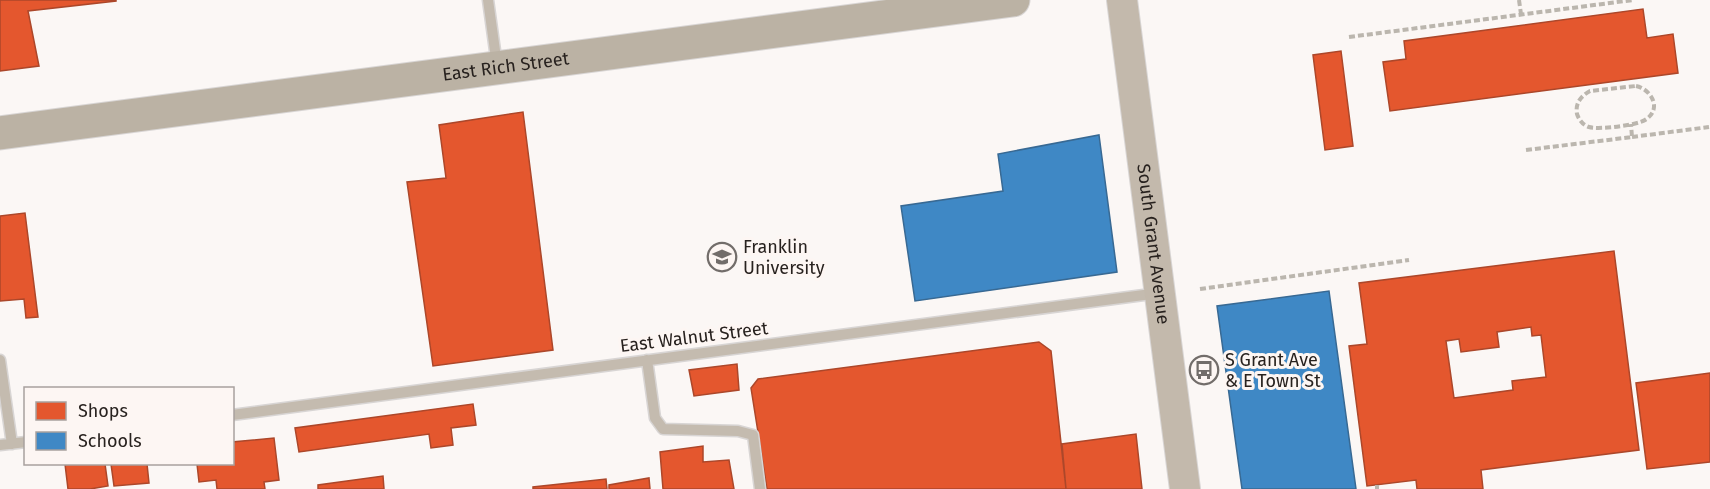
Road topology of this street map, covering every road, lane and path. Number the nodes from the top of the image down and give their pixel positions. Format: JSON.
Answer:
{"nodes":[{"id":1,"x":488,"y":0,"type":"edge"},
{"id":2,"x":1013,"y":0,"type":"edge"},
{"id":3,"x":1122,"y":0,"type":"edge"},
{"id":4,"x":1519,"y":0,"type":"edge"},
{"id":5,"x":1633,"y":0,"type":"edge"},
{"id":6,"x":1521,"y":14,"type":"junction"},
{"id":7,"x":1349,"y":37,"type":"dead end"},
{"id":8,"x":497,"y":68,"type":"junction"},
{"id":9,"x":1631,"y":124,"type":"junction"},
{"id":10,"x":1709,"y":127,"type":"edge"},
{"id":11,"x":0,"y":133,"type":"edge"},
{"id":12,"x":1632,"y":136,"type":"junction"},
{"id":13,"x":1526,"y":150,"type":"dead end"},
{"id":14,"x":1409,"y":260,"type":"dead end"},
{"id":15,"x":1200,"y":289,"type":"dead end"},
{"id":16,"x":1160,"y":293,"type":"junction"},
{"id":17,"x":0,"y":360,"type":"edge"},
{"id":18,"x":647,"y":360,"type":"junction"},
{"id":19,"x":234,"y":415,"type":"edge"},
{"id":20,"x":24,"y":442,"type":"edge"},
{"id":21,"x":12,"y":444,"type":"junction"},
{"id":22,"x":0,"y":445,"type":"edge"},
{"id":23,"x":760,"y":489,"type":"edge"},
{"id":24,"x":1185,"y":489,"type":"edge"}],
"edges":[{"from":1,"to":8,"type":"lane"},
{"from":2,"to":8,"type":"main road","name":"East Rich Street"},
{"from":3,"to":16,"type":"street","name":"South Grant Avenue"},
{"from":4,"to":6,"type":"path"},
{"from":5,"to":6,"type":"path"},
{"from":6,"to":7,"type":"path"},
{"from":8,"to":11,"type":"main road","name":"East Rich Street"},
{"from":9,"to":9,"type":"path"},
{"from":9,"to":12,"type":"path"},
{"from":10,"to":12,"type":"path"},
{"from":12,"to":13,"type":"path"},
{"from":14,"to":15,"type":"path"},
{"from":16,"to":18,"type":"lane","name":"East Walnut Street"},
{"from":16,"to":24,"type":"street","name":"South Grant Avenue"},
{"from":17,"to":21,"type":"lane"},
{"from":18,"to":19,"type":"lane","name":"East Walnut Street"},
{"from":18,"to":23,"type":"lane"},
{"from":20,"to":21,"type":"lane"},
{"from":21,"to":22,"type":"lane"}]}
